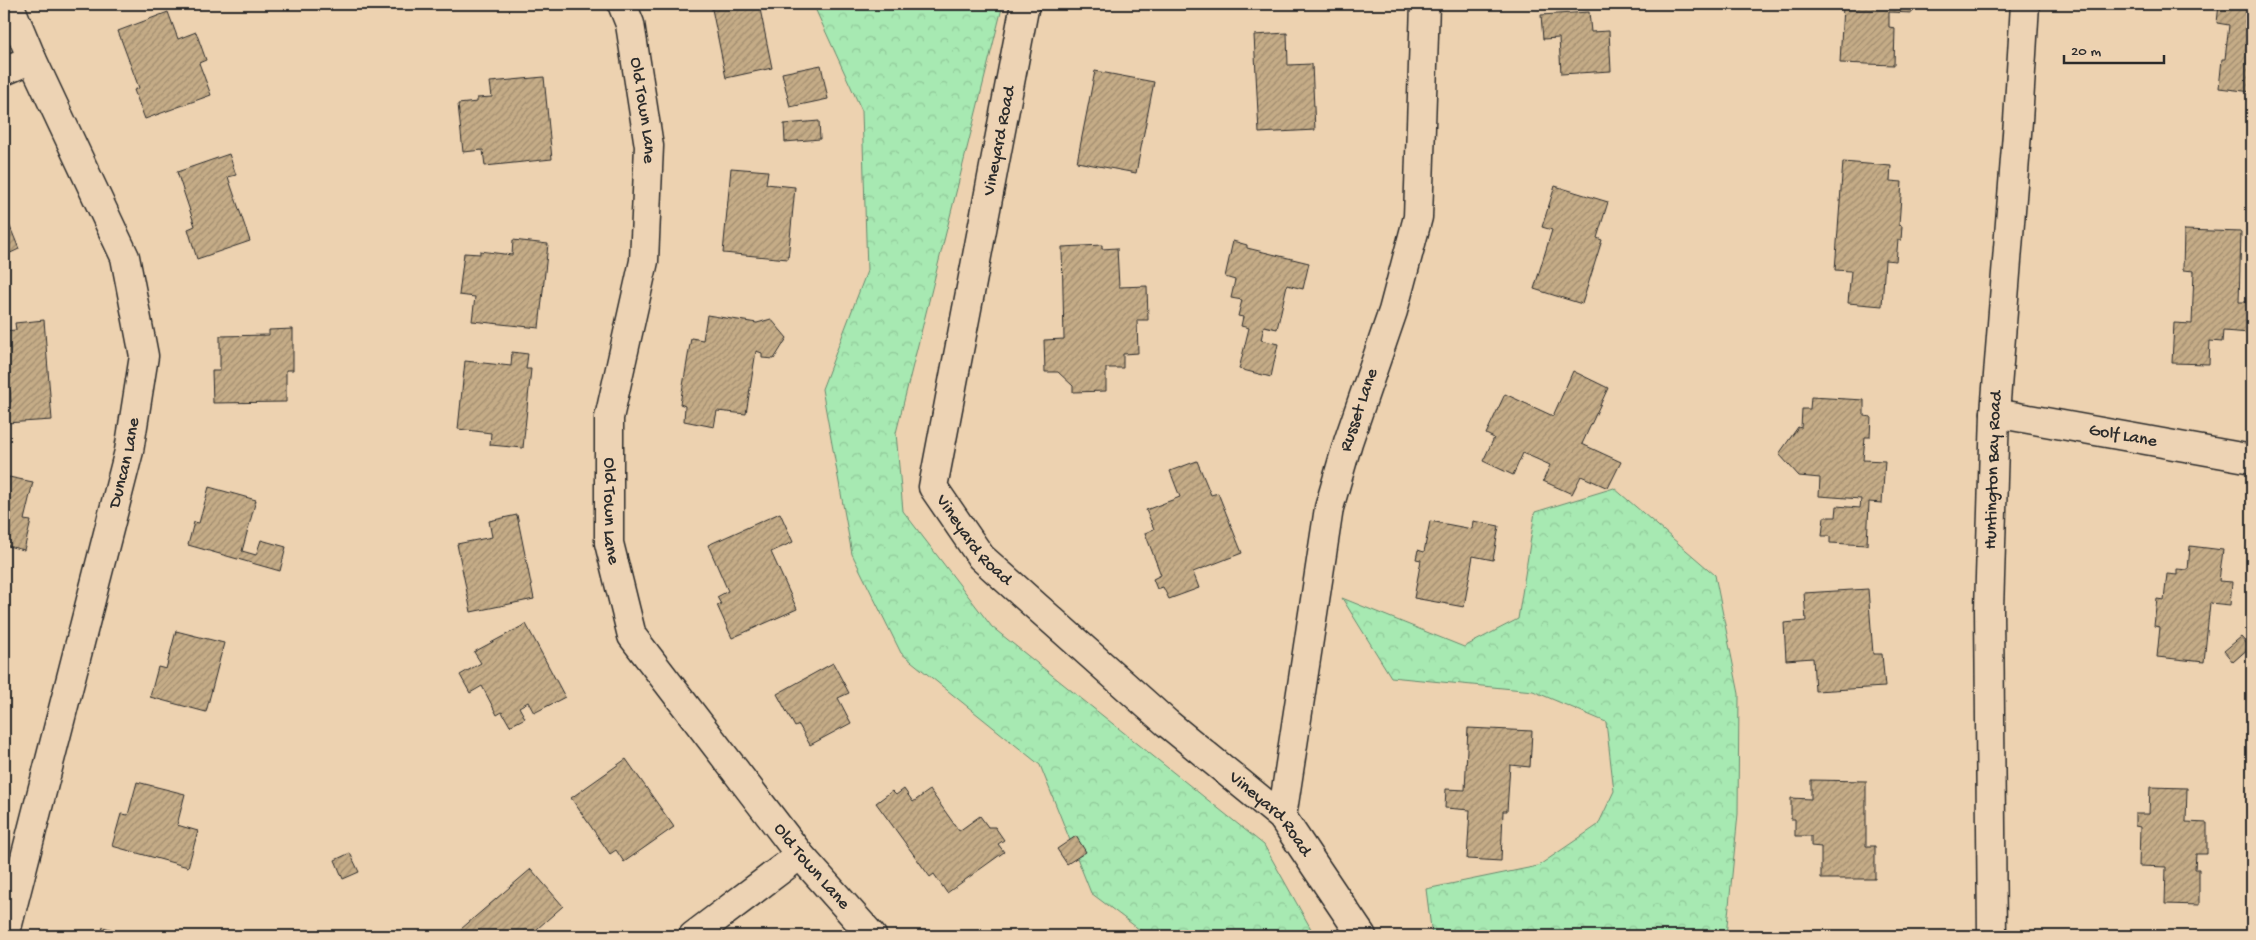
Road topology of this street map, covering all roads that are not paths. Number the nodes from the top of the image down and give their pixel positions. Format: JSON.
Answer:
{"nodes":[{"id":1,"x":9,"y":4,"type":"edge"},
{"id":2,"x":622,"y":4,"type":"edge"},
{"id":3,"x":1025,"y":4,"type":"edge"},
{"id":4,"x":1425,"y":4,"type":"edge"},
{"id":5,"x":2026,"y":4,"type":"edge"},
{"id":6,"x":32,"y":58,"type":"junction"},
{"id":7,"x":4,"y":71,"type":"edge"},
{"id":8,"x":1995,"y":412,"type":"junction"},
{"id":9,"x":2252,"y":459,"type":"edge"},
{"id":10,"x":1282,"y":817,"type":"junction"},
{"id":11,"x":800,"y":855,"type":"junction"},
{"id":12,"x":5,"y":936,"type":"edge"},
{"id":13,"x":693,"y":936,"type":"edge"},
{"id":14,"x":872,"y":936,"type":"edge"},
{"id":15,"x":1362,"y":936,"type":"edge"},
{"id":16,"x":1992,"y":936,"type":"edge"}],
"edges":[{"from":1,"to":6,"type":"street","name":"Duncan Lane"},
{"from":2,"to":11,"type":"street","name":"Old Town Lane"},
{"from":3,"to":10,"type":"street","name":"Vineyard Road"},
{"from":4,"to":10,"type":"street","name":"Russet Lane"},
{"from":5,"to":8,"type":"street","name":"Huntington Bay Road"},
{"from":6,"to":7,"type":"street"},
{"from":6,"to":12,"type":"street","name":"Duncan Lane"},
{"from":8,"to":9,"type":"street","name":"Golf Lane"},
{"from":8,"to":16,"type":"street","name":"Huntington Bay Road"},
{"from":10,"to":15,"type":"street","name":"Vineyard Road"},
{"from":11,"to":13,"type":"street"},
{"from":11,"to":14,"type":"street","name":"Old Town Lane"}]}
